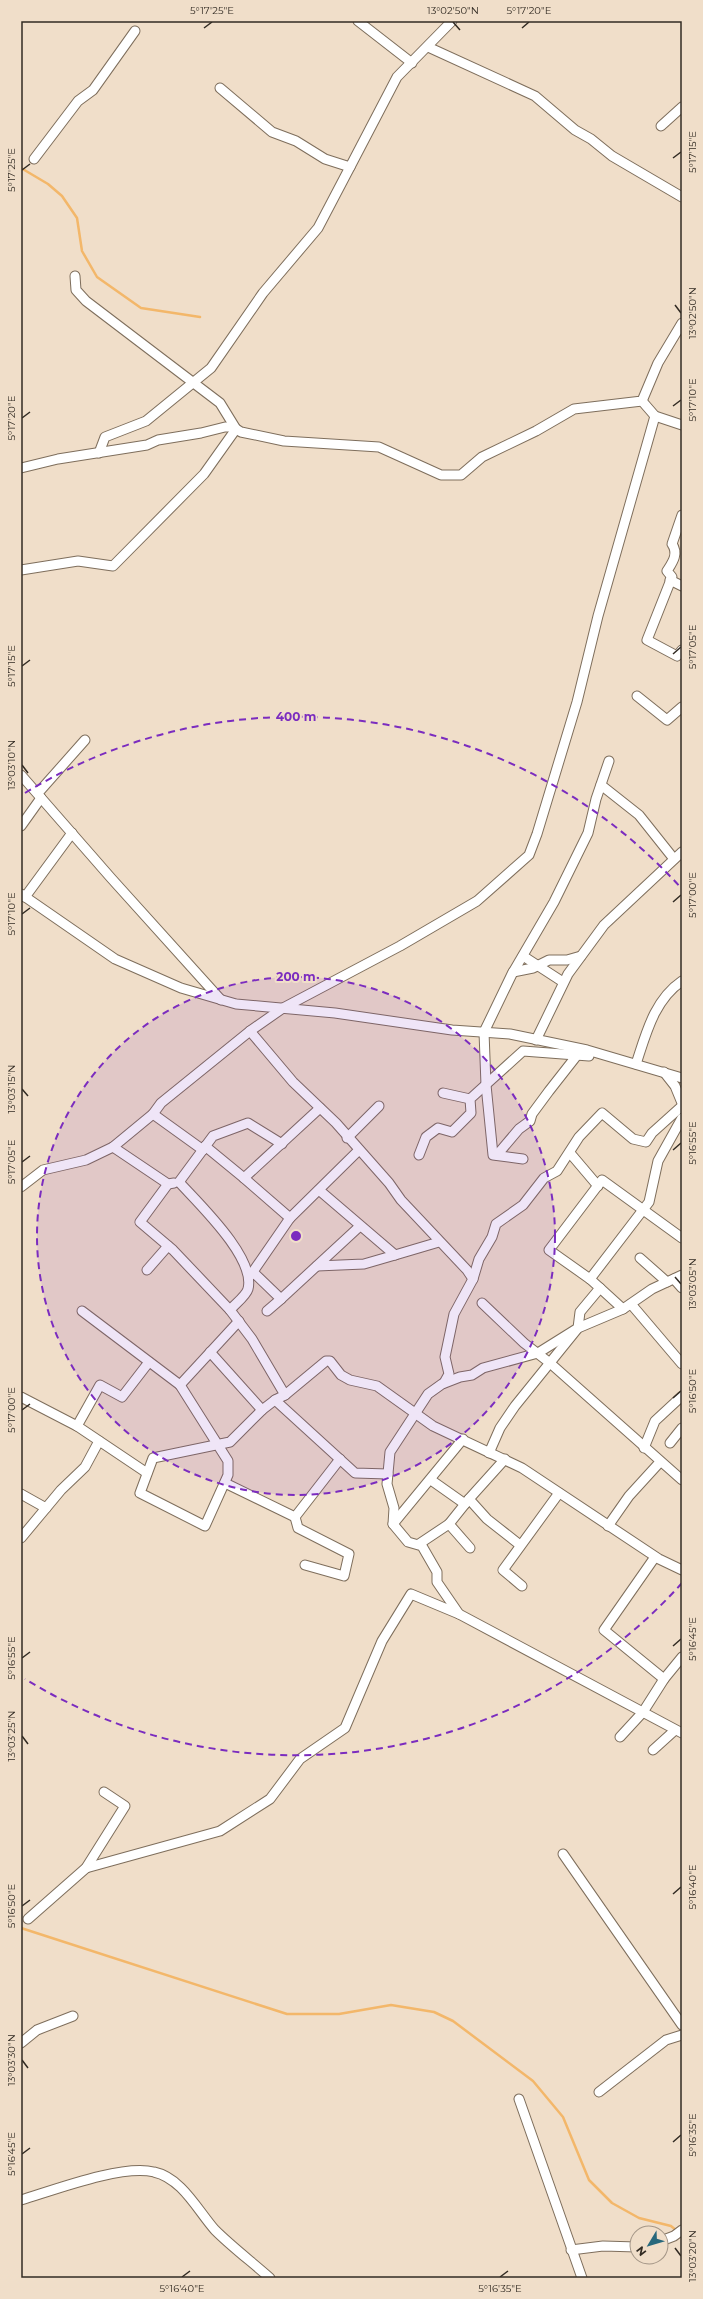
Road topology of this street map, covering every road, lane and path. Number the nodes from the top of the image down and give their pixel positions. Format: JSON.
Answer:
{"nodes":[{"id":1,"x":358,"y":21,"type":"edge"},
{"id":2,"x":452,"y":21,"type":"edge"},
{"id":3,"x":135,"y":31,"type":"dead end"},
{"id":4,"x":428,"y":47,"type":"junction"},
{"id":5,"x":412,"y":63,"type":"junction"},
{"id":6,"x":220,"y":88,"type":"dead end"},
{"id":7,"x":682,"y":107,"type":"edge"},
{"id":8,"x":661,"y":126,"type":"dead end"},
{"id":9,"x":34,"y":159,"type":"dead end"},
{"id":10,"x":350,"y":167,"type":"junction"},
{"id":11,"x":682,"y":197,"type":"edge"},
{"id":12,"x":75,"y":276,"type":"dead end"},
{"id":13,"x":682,"y":322,"type":"edge"},
{"id":14,"x":195,"y":383,"type":"junction"},
{"id":15,"x":642,"y":401,"type":"junction"},
{"id":16,"x":655,"y":416,"type":"junction"},
{"id":17,"x":682,"y":425,"type":"edge"},
{"id":18,"x":236,"y":429,"type":"junction"},
{"id":19,"x":99,"y":453,"type":"junction"},
{"id":20,"x":21,"y":468,"type":"edge"},
{"id":21,"x":682,"y":515,"type":"edge"},
{"id":22,"x":21,"y":570,"type":"edge"},
{"id":23,"x":670,"y":580,"type":"junction"},
{"id":24,"x":682,"y":586,"type":"edge"},
{"id":25,"x":680,"y":656,"type":"edge"},
{"id":26,"x":637,"y":696,"type":"dead end"},
{"id":27,"x":682,"y":707,"type":"edge"},
{"id":28,"x":85,"y":740,"type":"dead end"},
{"id":29,"x":609,"y":761,"type":"dead end"},
{"id":30,"x":21,"y":775,"type":"edge"},
{"id":31,"x":601,"y":785,"type":"junction"},
{"id":32,"x":39,"y":795,"type":"junction"},
{"id":33,"x":21,"y":826,"type":"edge"},
{"id":34,"x":72,"y":833,"type":"junction"},
{"id":35,"x":682,"y":852,"type":"edge"},
{"id":36,"x":674,"y":859,"type":"junction"},
{"id":37,"x":23,"y":895,"type":"edge"},
{"id":38,"x":523,"y":956,"type":"junction"},
{"id":39,"x":581,"y":956,"type":"junction"},
{"id":40,"x":539,"y":965,"type":"junction"},
{"id":41,"x":513,"y":972,"type":"junction"},
{"id":42,"x":682,"y":981,"type":"edge"},
{"id":43,"x":563,"y":982,"type":"junction"},
{"id":44,"x":221,"y":1000,"type":"junction"},
{"id":45,"x":283,"y":1008,"type":"junction"},
{"id":46,"x":250,"y":1031,"type":"junction"},
{"id":47,"x":484,"y":1032,"type":"junction"},
{"id":48,"x":536,"y":1040,"type":"junction"},
{"id":49,"x":578,"y":1054,"type":"junction"},
{"id":50,"x":624,"y":1061,"type":"junction"},
{"id":51,"x":636,"y":1064,"type":"junction"},
{"id":52,"x":664,"y":1072,"type":"junction"},
{"id":53,"x":682,"y":1078,"type":"edge"},
{"id":54,"x":486,"y":1085,"type":"junction"},
{"id":55,"x":443,"y":1093,"type":"dead end"},
{"id":56,"x":470,"y":1099,"type":"junction"},
{"id":57,"x":682,"y":1103,"type":"edge"},
{"id":58,"x":379,"y":1106,"type":"dead end"},
{"id":59,"x":682,"y":1106,"type":"edge"},
{"id":60,"x":320,"y":1108,"type":"junction"},
{"id":61,"x":153,"y":1114,"type":"junction"},
{"id":62,"x":682,"y":1118,"type":"edge"},
{"id":63,"x":347,"y":1138,"type":"junction"},
{"id":64,"x":282,"y":1144,"type":"junction"},
{"id":65,"x":113,"y":1147,"type":"junction"},
{"id":66,"x":204,"y":1148,"type":"junction"},
{"id":67,"x":359,"y":1150,"type":"junction"},
{"id":68,"x":570,"y":1153,"type":"junction"},
{"id":69,"x":419,"y":1155,"type":"dead end"},
{"id":70,"x":497,"y":1155,"type":"junction"},
{"id":71,"x":523,"y":1158,"type":"dead end"},
{"id":72,"x":244,"y":1178,"type":"junction"},
{"id":73,"x":179,"y":1182,"type":"junction"},
{"id":74,"x":168,"y":1184,"type":"junction"},
{"id":75,"x":598,"y":1186,"type":"junction"},
{"id":76,"x":21,"y":1187,"type":"edge"},
{"id":77,"x":319,"y":1190,"type":"junction"},
{"id":78,"x":643,"y":1208,"type":"junction"},
{"id":79,"x":290,"y":1218,"type":"junction"},
{"id":80,"x":360,"y":1226,"type":"junction"},
{"id":81,"x":682,"y":1238,"type":"edge"},
{"id":82,"x":439,"y":1242,"type":"junction"},
{"id":83,"x":168,"y":1246,"type":"junction"},
{"id":84,"x":395,"y":1255,"type":"junction"},
{"id":85,"x":640,"y":1258,"type":"dead end"},
{"id":86,"x":317,"y":1266,"type":"junction"},
{"id":87,"x":147,"y":1270,"type":"dead end"},
{"id":88,"x":251,"y":1275,"type":"junction"},
{"id":89,"x":675,"y":1278,"type":"edge"},
{"id":90,"x":472,"y":1279,"type":"junction"},
{"id":91,"x":590,"y":1279,"type":"junction"},
{"id":92,"x":600,"y":1288,"type":"junction"},
{"id":93,"x":682,"y":1288,"type":"edge"},
{"id":94,"x":281,"y":1299,"type":"junction"},
{"id":95,"x":482,"y":1303,"type":"dead end"},
{"id":96,"x":631,"y":1304,"type":"junction"},
{"id":97,"x":82,"y":1310,"type":"dead end"},
{"id":98,"x":230,"y":1310,"type":"junction"},
{"id":99,"x":623,"y":1310,"type":"junction"},
{"id":100,"x":267,"y":1312,"type":"dead end"},
{"id":101,"x":239,"y":1321,"type":"junction"},
{"id":102,"x":578,"y":1328,"type":"junction"},
{"id":103,"x":210,"y":1352,"type":"junction"},
{"id":104,"x":538,"y":1353,"type":"junction"},
{"id":105,"x":149,"y":1362,"type":"junction"},
{"id":106,"x":550,"y":1363,"type":"junction"},
{"id":107,"x":682,"y":1364,"type":"edge"},
{"id":108,"x":444,"y":1383,"type":"junction"},
{"id":109,"x":180,"y":1386,"type":"junction"},
{"id":110,"x":285,"y":1395,"type":"junction"},
{"id":111,"x":682,"y":1396,"type":"edge"},
{"id":112,"x":21,"y":1397,"type":"edge"},
{"id":113,"x":275,"y":1400,"type":"junction"},
{"id":114,"x":262,"y":1410,"type":"junction"},
{"id":115,"x":417,"y":1414,"type":"junction"},
{"id":116,"x":77,"y":1426,"type":"junction"},
{"id":117,"x":682,"y":1428,"type":"edge"},
{"id":118,"x":463,"y":1439,"type":"junction"},
{"id":119,"x":99,"y":1441,"type":"junction"},
{"id":120,"x":670,"y":1443,"type":"dead end"},
{"id":121,"x":218,"y":1444,"type":"junction"},
{"id":122,"x":644,"y":1448,"type":"junction"},
{"id":123,"x":489,"y":1453,"type":"junction"},
{"id":124,"x":340,"y":1459,"type":"junction"},
{"id":125,"x":505,"y":1459,"type":"junction"},
{"id":126,"x":660,"y":1462,"type":"junction"},
{"id":127,"x":147,"y":1473,"type":"junction"},
{"id":128,"x":388,"y":1474,"type":"junction"},
{"id":129,"x":431,"y":1480,"type":"junction"},
{"id":130,"x":682,"y":1480,"type":"edge"},
{"id":131,"x":225,"y":1483,"type":"junction"},
{"id":132,"x":559,"y":1493,"type":"junction"},
{"id":133,"x":21,"y":1494,"type":"edge"},
{"id":134,"x":467,"y":1501,"type":"junction"},
{"id":135,"x":46,"y":1508,"type":"junction"},
{"id":136,"x":295,"y":1517,"type":"junction"},
{"id":137,"x":393,"y":1524,"type":"junction"},
{"id":138,"x":449,"y":1524,"type":"junction"},
{"id":139,"x":608,"y":1526,"type":"junction"},
{"id":140,"x":21,"y":1538,"type":"edge"},
{"id":141,"x":420,"y":1544,"type":"junction"},
{"id":142,"x":520,"y":1545,"type":"junction"},
{"id":143,"x":470,"y":1548,"type":"dead end"},
{"id":144,"x":655,"y":1557,"type":"junction"},
{"id":145,"x":306,"y":1565,"type":"dead end"},
{"id":146,"x":682,"y":1570,"type":"edge"},
{"id":147,"x":522,"y":1586,"type":"dead end"},
{"id":148,"x":459,"y":1614,"type":"junction"},
{"id":149,"x":682,"y":1657,"type":"edge"},
{"id":150,"x":664,"y":1679,"type":"junction"},
{"id":151,"x":643,"y":1712,"type":"junction"},
{"id":152,"x":678,"y":1732,"type":"edge"},
{"id":153,"x":620,"y":1737,"type":"dead end"},
{"id":154,"x":653,"y":1750,"type":"dead end"},
{"id":155,"x":104,"y":1792,"type":"dead end"},
{"id":156,"x":563,"y":1854,"type":"dead end"},
{"id":157,"x":86,"y":1868,"type":"junction"},
{"id":158,"x":28,"y":1919,"type":"dead end"},
{"id":159,"x":73,"y":2016,"type":"dead end"},
{"id":160,"x":682,"y":2025,"type":"edge"},
{"id":161,"x":682,"y":2035,"type":"edge"},
{"id":162,"x":21,"y":2044,"type":"edge"},
{"id":163,"x":598,"y":2092,"type":"dead end"},
{"id":164,"x":519,"y":2099,"type":"dead end"},
{"id":165,"x":21,"y":2200,"type":"edge"},
{"id":166,"x":682,"y":2230,"type":"edge"},
{"id":167,"x":669,"y":2238,"type":"edge"},
{"id":168,"x":629,"y":2247,"type":"edge"},
{"id":169,"x":571,"y":2250,"type":"junction"},
{"id":170,"x":270,"y":2278,"type":"edge"},
{"id":171,"x":582,"y":2278,"type":"edge"}],
"edges":[{"from":1,"to":5,"type":"street"},
{"from":2,"to":4,"type":"street"},
{"from":3,"to":9,"type":"street"},
{"from":4,"to":5,"type":"street"},
{"from":4,"to":11,"type":"street"},
{"from":5,"to":10,"type":"street"},
{"from":6,"to":10,"type":"street"},
{"from":7,"to":8,"type":"street"},
{"from":10,"to":14,"type":"street"},
{"from":12,"to":14,"type":"street"},
{"from":13,"to":15,"type":"street"},
{"from":14,"to":18,"type":"street"},
{"from":14,"to":19,"type":"street"},
{"from":15,"to":16,"type":"street"},
{"from":15,"to":18,"type":"street"},
{"from":16,"to":17,"type":"street"},
{"from":16,"to":45,"type":"street"},
{"from":18,"to":19,"type":"street"},
{"from":18,"to":22,"type":"street"},
{"from":19,"to":20,"type":"street"},
{"from":21,"to":23,"type":"street"},
{"from":23,"to":24,"type":"street"},
{"from":23,"to":25,"type":"street"},
{"from":26,"to":27,"type":"street"},
{"from":28,"to":32,"type":"street"},
{"from":29,"to":31,"type":"street"},
{"from":30,"to":32,"type":"street"},
{"from":31,"to":36,"type":"street"},
{"from":31,"to":38,"type":"street"},
{"from":32,"to":33,"type":"street"},
{"from":32,"to":34,"type":"street"},
{"from":34,"to":37,"type":"street"},
{"from":34,"to":44,"type":"street"},
{"from":35,"to":36,"type":"street"},
{"from":36,"to":39,"type":"street"},
{"from":37,"to":44,"type":"street"},
{"from":38,"to":40,"type":"street"},
{"from":38,"to":41,"type":"street"},
{"from":39,"to":40,"type":"street"},
{"from":39,"to":43,"type":"street"},
{"from":40,"to":41,"type":"street"},
{"from":40,"to":43,"type":"street"},
{"from":41,"to":47,"type":"street"},
{"from":42,"to":51,"type":"street"},
{"from":43,"to":48,"type":"street"},
{"from":44,"to":45,"type":"street"},
{"from":45,"to":46,"type":"street"},
{"from":45,"to":47,"type":"street"},
{"from":46,"to":60,"type":"street"},
{"from":46,"to":61,"type":"street"},
{"from":47,"to":48,"type":"street"},
{"from":47,"to":54,"type":"street"},
{"from":48,"to":50,"type":"street"},
{"from":49,"to":50,"type":"street"},
{"from":49,"to":54,"type":"street"},
{"from":49,"to":70,"type":"street"},
{"from":50,"to":51,"type":"street"},
{"from":51,"to":52,"type":"street"},
{"from":52,"to":53,"type":"street"},
{"from":52,"to":57,"type":"street"},
{"from":54,"to":56,"type":"street"},
{"from":54,"to":70,"type":"street"},
{"from":55,"to":56,"type":"street"},
{"from":56,"to":69,"type":"street"},
{"from":58,"to":63,"type":"street"},
{"from":59,"to":68,"type":"street"},
{"from":60,"to":63,"type":"street"},
{"from":60,"to":64,"type":"street"},
{"from":61,"to":65,"type":"street"},
{"from":61,"to":66,"type":"street"},
{"from":62,"to":78,"type":"street"},
{"from":63,"to":67,"type":"street"},
{"from":64,"to":66,"type":"street"},
{"from":64,"to":72,"type":"street"},
{"from":65,"to":74,"type":"street"},
{"from":65,"to":76,"type":"street"},
{"from":66,"to":72,"type":"street"},
{"from":66,"to":73,"type":"street"},
{"from":67,"to":77,"type":"street"},
{"from":67,"to":82,"type":"street"},
{"from":68,"to":75,"type":"street"},
{"from":68,"to":90,"type":"street"},
{"from":70,"to":71,"type":"street"},
{"from":72,"to":79,"type":"street"},
{"from":73,"to":74,"type":"street"},
{"from":73,"to":88,"type":"street"},
{"from":74,"to":83,"type":"street"},
{"from":75,"to":78,"type":"street"},
{"from":75,"to":91,"type":"street"},
{"from":77,"to":79,"type":"street"},
{"from":77,"to":80,"type":"street"},
{"from":78,"to":81,"type":"street"},
{"from":78,"to":91,"type":"street"},
{"from":79,"to":88,"type":"street"},
{"from":80,"to":84,"type":"street"},
{"from":80,"to":86,"type":"street"},
{"from":82,"to":84,"type":"street"},
{"from":82,"to":90,"type":"street"},
{"from":83,"to":87,"type":"street"},
{"from":83,"to":98,"type":"street"},
{"from":84,"to":86,"type":"street"},
{"from":85,"to":89,"type":"street"},
{"from":86,"to":94,"type":"street"},
{"from":88,"to":94,"type":"street"},
{"from":88,"to":98,"type":"street"},
{"from":89,"to":93,"type":"street"},
{"from":89,"to":96,"type":"street"},
{"from":90,"to":108,"type":"street"},
{"from":91,"to":92,"type":"street"},
{"from":92,"to":99,"type":"street"},
{"from":92,"to":102,"type":"street"},
{"from":94,"to":100,"type":"street"},
{"from":95,"to":104,"type":"street"},
{"from":96,"to":99,"type":"street"},
{"from":96,"to":107,"type":"street"},
{"from":97,"to":105,"type":"street"},
{"from":98,"to":101,"type":"street"},
{"from":99,"to":102,"type":"street"},
{"from":101,"to":103,"type":"street"},
{"from":101,"to":110,"type":"street"},
{"from":102,"to":104,"type":"street"},
{"from":102,"to":106,"type":"street"},
{"from":103,"to":109,"type":"street"},
{"from":103,"to":114,"type":"street"},
{"from":104,"to":106,"type":"street"},
{"from":104,"to":108,"type":"street"},
{"from":105,"to":109,"type":"street"},
{"from":105,"to":116,"type":"street"},
{"from":106,"to":122,"type":"street"},
{"from":106,"to":123,"type":"street"},
{"from":108,"to":115,"type":"street"},
{"from":109,"to":121,"type":"street"},
{"from":110,"to":113,"type":"street"},
{"from":110,"to":115,"type":"street"},
{"from":111,"to":122,"type":"street"},
{"from":112,"to":116,"type":"street"},
{"from":113,"to":114,"type":"street"},
{"from":113,"to":124,"type":"street"},
{"from":114,"to":121,"type":"street"},
{"from":115,"to":118,"type":"street"},
{"from":115,"to":128,"type":"street"},
{"from":116,"to":119,"type":"street"},
{"from":117,"to":120,"type":"street"},
{"from":118,"to":123,"type":"street"},
{"from":118,"to":129,"type":"street"},
{"from":119,"to":127,"type":"street"},
{"from":119,"to":135,"type":"street"},
{"from":121,"to":127,"type":"street"},
{"from":121,"to":131,"type":"street"},
{"from":122,"to":126,"type":"street"},
{"from":123,"to":125,"type":"street"},
{"from":124,"to":128,"type":"street"},
{"from":124,"to":136,"type":"street"},
{"from":125,"to":132,"type":"street"},
{"from":125,"to":134,"type":"street"},
{"from":126,"to":130,"type":"street"},
{"from":126,"to":139,"type":"street"},
{"from":127,"to":131,"type":"street"},
{"from":128,"to":137,"type":"street"},
{"from":129,"to":134,"type":"street"},
{"from":129,"to":137,"type":"street"},
{"from":131,"to":136,"type":"street"},
{"from":132,"to":139,"type":"street"},
{"from":132,"to":142,"type":"street"},
{"from":133,"to":135,"type":"street"},
{"from":134,"to":138,"type":"street"},
{"from":134,"to":142,"type":"street"},
{"from":135,"to":140,"type":"street"},
{"from":136,"to":145,"type":"street"},
{"from":137,"to":141,"type":"street"},
{"from":138,"to":141,"type":"street"},
{"from":138,"to":143,"type":"street"},
{"from":139,"to":144,"type":"street"},
{"from":141,"to":148,"type":"street"},
{"from":142,"to":147,"type":"street"},
{"from":144,"to":146,"type":"street"},
{"from":144,"to":150,"type":"street"},
{"from":148,"to":151,"type":"street"},
{"from":148,"to":157,"type":"street"},
{"from":149,"to":150,"type":"street"},
{"from":150,"to":151,"type":"street"},
{"from":151,"to":152,"type":"street"},
{"from":151,"to":153,"type":"street"},
{"from":152,"to":154,"type":"street"},
{"from":155,"to":157,"type":"street"},
{"from":156,"to":160,"type":"street"},
{"from":157,"to":158,"type":"street"},
{"from":159,"to":162,"type":"street"},
{"from":161,"to":163,"type":"street"},
{"from":164,"to":169,"type":"street"},
{"from":165,"to":170,"type":"street"},
{"from":166,"to":167,"type":"street"},
{"from":168,"to":169,"type":"street"},
{"from":169,"to":171,"type":"street"}]}
